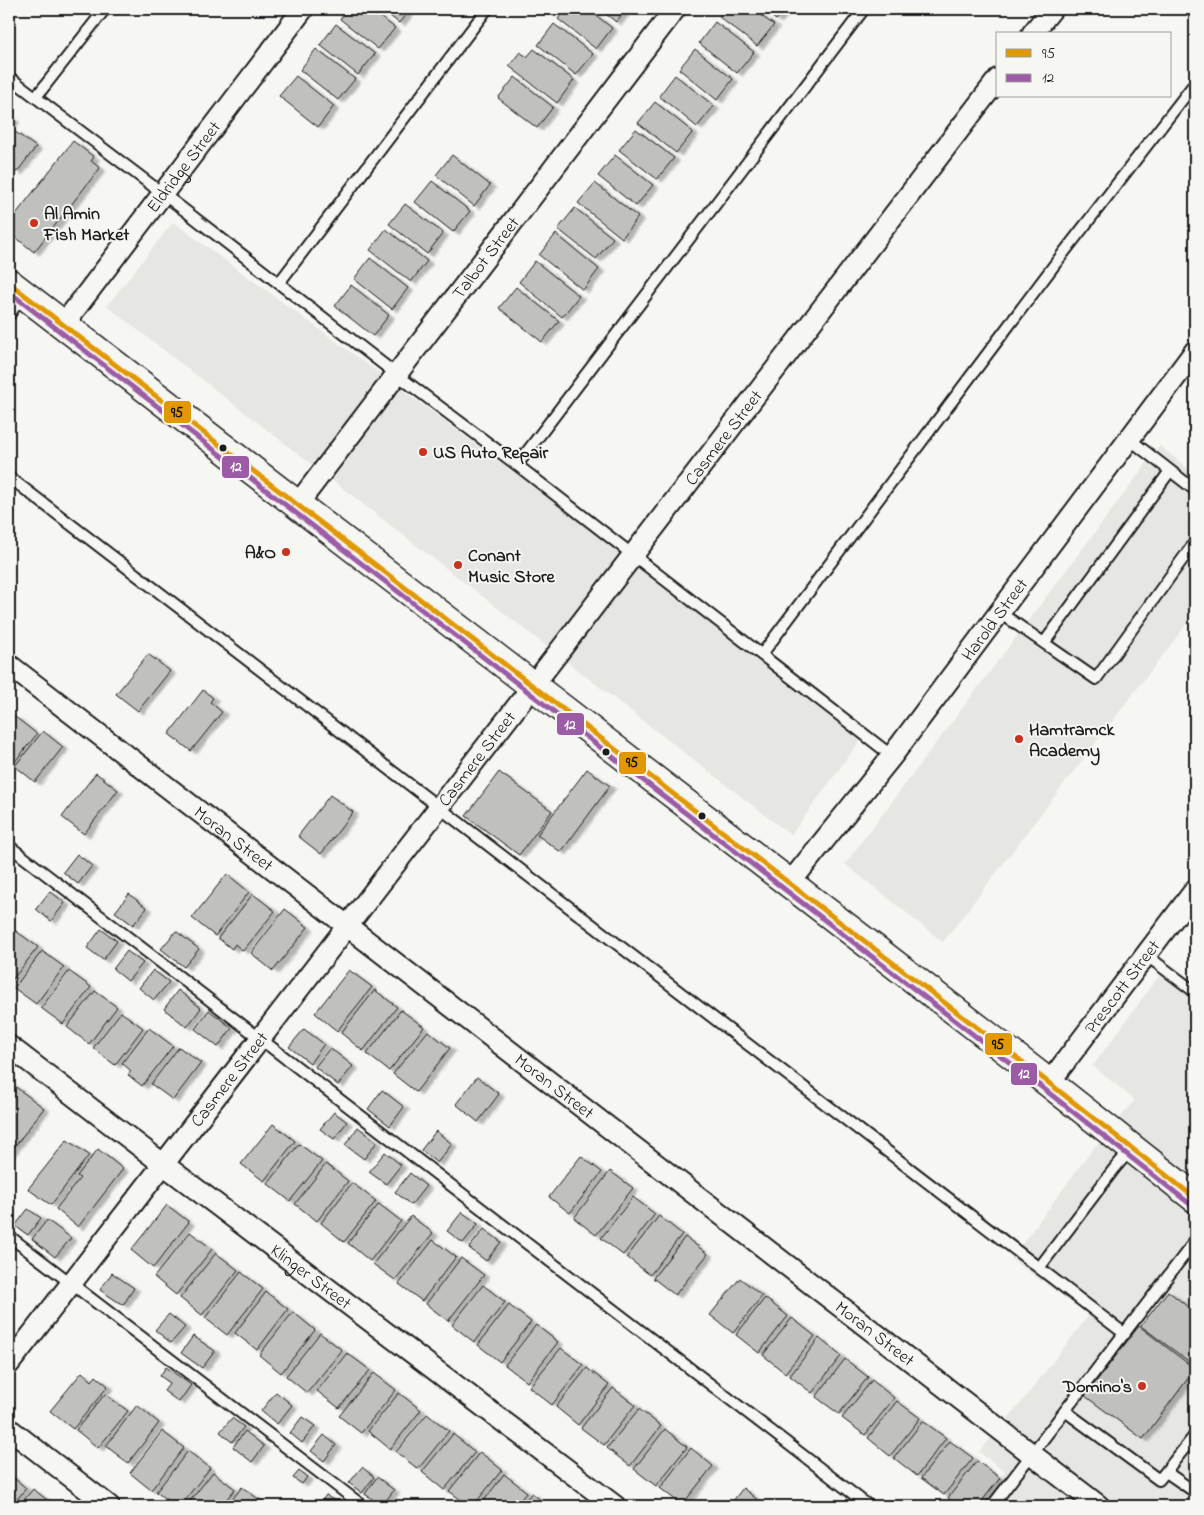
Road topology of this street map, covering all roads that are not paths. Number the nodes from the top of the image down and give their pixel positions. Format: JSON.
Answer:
{"nodes":[{"id":1,"x":105,"y":9,"type":"edge"},
{"id":2,"x":303,"y":9,"type":"edge"},
{"id":3,"x":487,"y":9,"type":"edge"},
{"id":4,"x":675,"y":9,"type":"edge"},
{"id":5,"x":864,"y":9,"type":"edge"},
{"id":6,"x":1052,"y":9,"type":"edge"},
{"id":7,"x":1034,"y":32,"type":"edge"},
{"id":8,"x":9,"y":77,"type":"edge"},
{"id":9,"x":996,"y":82,"type":"edge"},
{"id":10,"x":1195,"y":83,"type":"edge"},
{"id":11,"x":36,"y":97,"type":"junction"},
{"id":12,"x":163,"y":193,"type":"junction"},
{"id":13,"x":279,"y":283,"type":"junction"},
{"id":14,"x":14,"y":298,"type":"edge"},
{"id":15,"x":63,"y":325,"type":"junction"},
{"id":16,"x":1195,"y":351,"type":"edge"},
{"id":17,"x":396,"y":374,"type":"junction"},
{"id":18,"x":1128,"y":438,"type":"junction"},
{"id":19,"x":517,"y":465,"type":"junction"},
{"id":20,"x":1170,"y":471,"type":"junction"},
{"id":21,"x":9,"y":477,"type":"edge"},
{"id":22,"x":1195,"y":490,"type":"edge"},
{"id":23,"x":297,"y":505,"type":"junction"},
{"id":24,"x":1195,"y":542,"type":"edge"},
{"id":25,"x":633,"y":554,"type":"junction"},
{"id":26,"x":999,"y":612,"type":"junction"},
{"id":27,"x":1044,"y":643,"type":"junction"},
{"id":28,"x":762,"y":654,"type":"junction"},
{"id":29,"x":9,"y":665,"type":"edge"},
{"id":30,"x":532,"y":686,"type":"junction"},
{"id":31,"x":892,"y":756,"type":"junction"},
{"id":32,"x":439,"y":807,"type":"junction"},
{"id":33,"x":9,"y":846,"type":"edge"},
{"id":34,"x":789,"y":884,"type":"junction"},
{"id":35,"x":1195,"y":890,"type":"edge"},
{"id":36,"x":348,"y":926,"type":"junction"},
{"id":37,"x":1146,"y":955,"type":"junction"},
{"id":38,"x":1195,"y":992,"type":"edge"},
{"id":39,"x":260,"y":1040,"type":"junction"},
{"id":40,"x":9,"y":1046,"type":"edge"},
{"id":41,"x":1048,"y":1083,"type":"junction"},
{"id":42,"x":1132,"y":1148,"type":"junction"},
{"id":43,"x":163,"y":1164,"type":"junction"},
{"id":44,"x":1195,"y":1198,"type":"edge"},
{"id":45,"x":9,"y":1236,"type":"edge"},
{"id":46,"x":1195,"y":1241,"type":"edge"},
{"id":47,"x":1039,"y":1268,"type":"junction"},
{"id":48,"x":71,"y":1284,"type":"junction"},
{"id":49,"x":1125,"y":1334,"type":"junction"},
{"id":50,"x":9,"y":1364,"type":"edge"},
{"id":51,"x":1065,"y":1411,"type":"junction"},
{"id":52,"x":9,"y":1429,"type":"edge"},
{"id":53,"x":1195,"y":1435,"type":"edge"},
{"id":54,"x":1032,"y":1454,"type":"junction"},
{"id":55,"x":1166,"y":1472,"type":"junction"},
{"id":56,"x":1195,"y":1492,"type":"edge"},
{"id":57,"x":109,"y":1506,"type":"edge"},
{"id":58,"x":363,"y":1506,"type":"edge"},
{"id":59,"x":615,"y":1506,"type":"edge"},
{"id":60,"x":869,"y":1506,"type":"edge"},
{"id":61,"x":992,"y":1506,"type":"edge"},
{"id":62,"x":1098,"y":1506,"type":"edge"}],
"edges":[{"from":1,"to":11,"type":"lane"},
{"from":2,"to":12,"type":"street","name":"Eldridge Street"},
{"from":3,"to":13,"type":"lane"},
{"from":4,"to":17,"type":"street","name":"Talbot Street"},
{"from":5,"to":19,"type":"lane"},
{"from":6,"to":7,"type":"street"},
{"from":8,"to":11,"type":"lane"},
{"from":9,"to":25,"type":"street","name":"Casmere Street"},
{"from":10,"to":28,"type":"lane"},
{"from":11,"to":12,"type":"lane"},
{"from":12,"to":13,"type":"lane"},
{"from":12,"to":15,"type":"street","name":"Eldridge Street"},
{"from":13,"to":17,"type":"lane"},
{"from":14,"to":15,"type":"main road"},
{"from":15,"to":23,"type":"main road"},
{"from":16,"to":18,"type":"street","name":"Harold Street"},
{"from":17,"to":19,"type":"lane"},
{"from":17,"to":23,"type":"street","name":"Talbot Street"},
{"from":18,"to":20,"type":"lane"},
{"from":18,"to":26,"type":"street","name":"Harold Street"},
{"from":19,"to":25,"type":"lane"},
{"from":20,"to":22,"type":"lane"},
{"from":20,"to":27,"type":"lane"},
{"from":21,"to":32,"type":"lane"},
{"from":23,"to":30,"type":"main road"},
{"from":24,"to":27,"type":"lane"},
{"from":25,"to":28,"type":"lane"},
{"from":25,"to":30,"type":"street","name":"Casmere Street"},
{"from":26,"to":27,"type":"lane"},
{"from":26,"to":31,"type":"street","name":"Harold Street"},
{"from":28,"to":31,"type":"lane"},
{"from":29,"to":36,"type":"street","name":"Moran Street"},
{"from":30,"to":32,"type":"street","name":"Casmere Street"},
{"from":30,"to":34,"type":"main road"},
{"from":31,"to":34,"type":"street","name":"Harold Street"},
{"from":32,"to":36,"type":"street","name":"Casmere Street"},
{"from":32,"to":47,"type":"lane"},
{"from":33,"to":39,"type":"lane"},
{"from":34,"to":41,"type":"main road"},
{"from":35,"to":37,"type":"street","name":"Prescott Street"},
{"from":36,"to":39,"type":"street","name":"Casmere Street"},
{"from":36,"to":54,"type":"street","name":"Moran Street"},
{"from":37,"to":38,"type":"lane"},
{"from":37,"to":41,"type":"street","name":"Prescott Street"},
{"from":39,"to":43,"type":"street","name":"Casmere Street"},
{"from":39,"to":60,"type":"lane"},
{"from":40,"to":43,"type":"street","name":"Klinger Street"},
{"from":41,"to":42,"type":"main road"},
{"from":42,"to":44,"type":"main road"},
{"from":42,"to":47,"type":"lane"},
{"from":43,"to":48,"type":"street","name":"Casmere Street"},
{"from":43,"to":59,"type":"street","name":"Klinger Street"},
{"from":45,"to":48,"type":"lane"},
{"from":46,"to":49,"type":"lane"},
{"from":47,"to":49,"type":"lane"},
{"from":48,"to":50,"type":"street","name":"Casmere Street"},
{"from":48,"to":58,"type":"lane"},
{"from":49,"to":51,"type":"lane"},
{"from":51,"to":54,"type":"lane"},
{"from":51,"to":55,"type":"lane"},
{"from":52,"to":57,"type":"street"},
{"from":53,"to":55,"type":"lane"},
{"from":54,"to":61,"type":"lane"},
{"from":54,"to":62,"type":"street","name":"Moran Street"},
{"from":55,"to":56,"type":"lane"}]}
